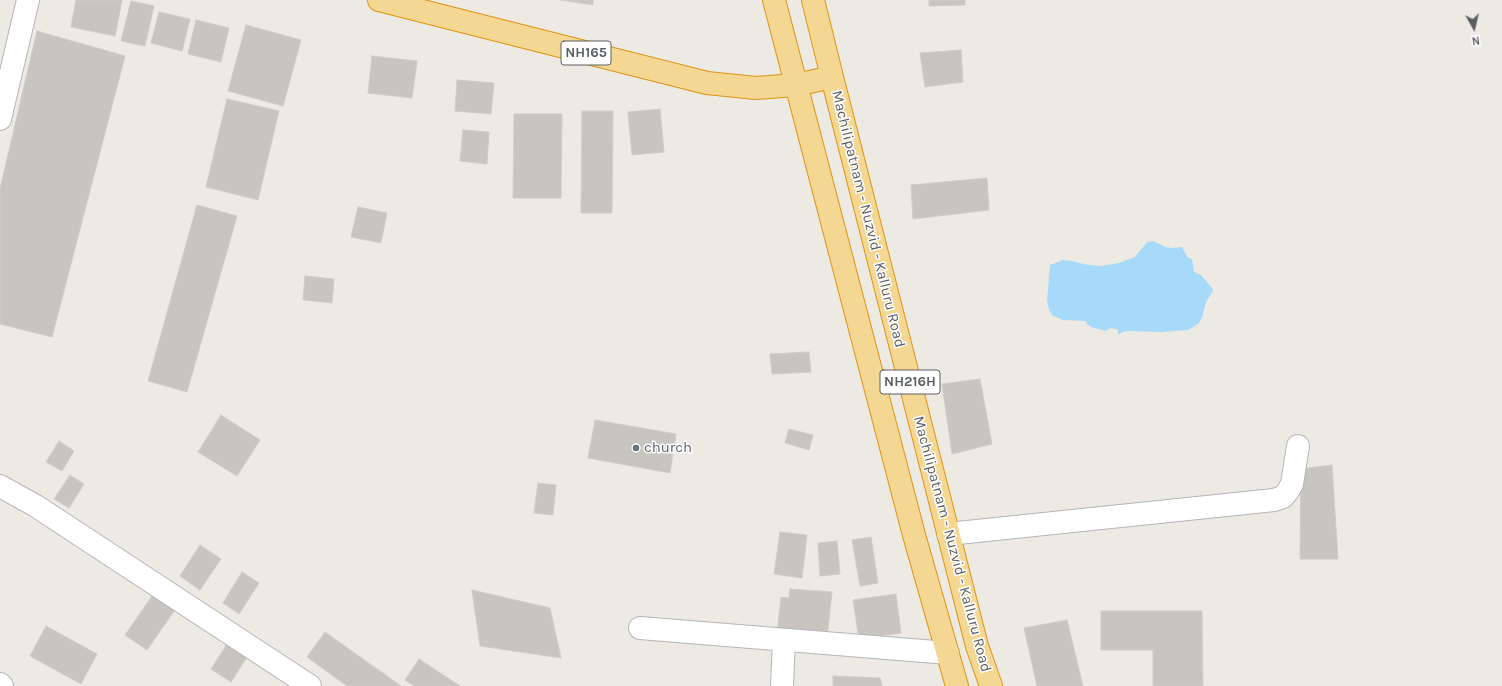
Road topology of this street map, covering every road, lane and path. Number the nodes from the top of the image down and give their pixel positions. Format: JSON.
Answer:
{"nodes":[{"id":1,"x":28,"y":0,"type":"edge"},
{"id":2,"x":379,"y":0,"type":"edge"},
{"id":3,"x":774,"y":0,"type":"edge"},
{"id":4,"x":813,"y":0,"type":"edge"},
{"id":5,"x":832,"y":77,"type":"junction"},
{"id":6,"x":796,"y":85,"type":"junction"},
{"id":7,"x":0,"y":119,"type":"edge"},
{"id":8,"x":1298,"y":446,"type":"dead end"},
{"id":9,"x":0,"y":486,"type":"edge"},
{"id":10,"x":948,"y":534,"type":"junction"},
{"id":11,"x":640,"y":628,"type":"dead end"},
{"id":12,"x":784,"y":640,"type":"junction"},
{"id":13,"x":948,"y":653,"type":"junction"},
{"id":14,"x":0,"y":684,"type":"edge"},
{"id":15,"x":2,"y":686,"type":"edge"},
{"id":16,"x":310,"y":686,"type":"edge"},
{"id":17,"x":782,"y":686,"type":"edge"},
{"id":18,"x":957,"y":686,"type":"edge"},
{"id":19,"x":991,"y":686,"type":"edge"}],
"edges":[{"from":1,"to":7,"type":"street"},
{"from":2,"to":6,"type":"highway","number":"NH165"},
{"from":3,"to":6,"type":"highway"},
{"from":4,"to":5,"type":"highway","name":"Machilipatnam - Nuzvid - Kalluru Road"},
{"from":5,"to":6,"type":"highway","number":"NH165"},
{"from":5,"to":10,"type":"highway","name":"Machilipatnam - Nuzvid - Kalluru Road","number":"NH216H"},
{"from":6,"to":13,"type":"highway","number":"NH216H"},
{"from":8,"to":10,"type":"street"},
{"from":9,"to":16,"type":"street"},
{"from":10,"to":19,"type":"highway","name":"Machilipatnam - Nuzvid - Kalluru Road","number":"NH216H"},
{"from":11,"to":12,"type":"street"},
{"from":12,"to":13,"type":"street"},
{"from":12,"to":17,"type":"street"},
{"from":13,"to":18,"type":"highway","number":"NH216H"},
{"from":14,"to":15,"type":"street"}]}
